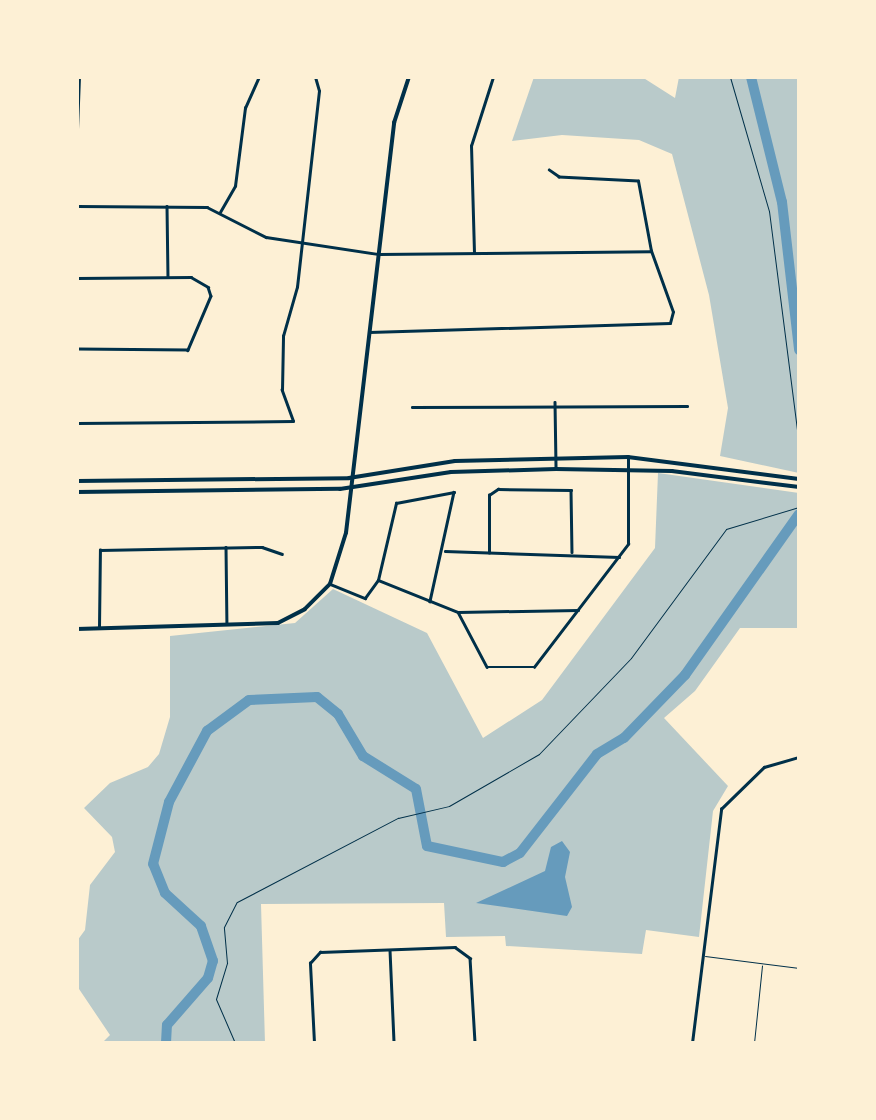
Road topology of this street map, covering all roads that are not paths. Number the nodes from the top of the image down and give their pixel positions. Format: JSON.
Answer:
{"nodes":[{"id":1,"x":79,"y":77,"type":"edge"},
{"id":2,"x":258,"y":77,"type":"edge"},
{"id":3,"x":315,"y":77,"type":"edge"},
{"id":4,"x":409,"y":77,"type":"edge"},
{"id":5,"x":493,"y":77,"type":"edge"},
{"id":6,"x":77,"y":129,"type":"edge"},
{"id":7,"x":549,"y":170,"type":"dead end"},
{"id":8,"x":77,"y":206,"type":"edge"},
{"id":9,"x":167,"y":206,"type":"junction"},
{"id":10,"x":220,"y":212,"type":"junction"},
{"id":11,"x":301,"y":245,"type":"junction"},
{"id":12,"x":651,"y":251,"type":"junction"},
{"id":13,"x":474,"y":253,"type":"junction"},
{"id":14,"x":379,"y":254,"type":"junction"},
{"id":15,"x":168,"y":276,"type":"junction"},
{"id":16,"x":77,"y":278,"type":"edge"},
{"id":17,"x":369,"y":332,"type":"junction"},
{"id":18,"x":77,"y":349,"type":"edge"},
{"id":19,"x":555,"y":402,"type":"junction"},
{"id":20,"x":687,"y":405,"type":"dead end"},
{"id":21,"x":412,"y":407,"type":"dead end"},
{"id":22,"x":77,"y":423,"type":"edge"},
{"id":23,"x":628,"y":457,"type":"junction"},
{"id":24,"x":555,"y":459,"type":"junction"},
{"id":25,"x":556,"y":469,"type":"junction"},
{"id":26,"x":628,"y":469,"type":"junction"},
{"id":27,"x":349,"y":478,"type":"junction"},
{"id":28,"x":797,"y":478,"type":"edge"},
{"id":29,"x":77,"y":481,"type":"edge"},
{"id":30,"x":796,"y":487,"type":"edge"},
{"id":31,"x":349,"y":488,"type":"junction"},
{"id":32,"x":77,"y":492,"type":"edge"},
{"id":33,"x":226,"y":547,"type":"junction"},
{"id":34,"x":445,"y":551,"type":"junction"},
{"id":35,"x":572,"y":552,"type":"junction"},
{"id":36,"x":489,"y":553,"type":"junction"},
{"id":37,"x":282,"y":554,"type":"dead end"},
{"id":38,"x":620,"y":557,"type":"junction"},
{"id":39,"x":378,"y":580,"type":"junction"},
{"id":40,"x":330,"y":584,"type":"junction"},
{"id":41,"x":430,"y":601,"type":"junction"},
{"id":42,"x":578,"y":610,"type":"junction"},
{"id":43,"x":458,"y":612,"type":"junction"},
{"id":44,"x":227,"y":626,"type":"junction"},
{"id":45,"x":99,"y":627,"type":"junction"},
{"id":46,"x":77,"y":629,"type":"edge"},
{"id":47,"x":799,"y":757,"type":"edge"},
{"id":48,"x":77,"y":844,"type":"edge"},
{"id":49,"x":77,"y":854,"type":"edge"},
{"id":50,"x":390,"y":950,"type":"junction"},
{"id":51,"x":702,"y":955,"type":"junction"},
{"id":52,"x":762,"y":963,"type":"junction"},
{"id":53,"x":799,"y":968,"type":"edge"},
{"id":54,"x":314,"y":1043,"type":"edge"},
{"id":55,"x":394,"y":1043,"type":"edge"},
{"id":56,"x":475,"y":1043,"type":"edge"},
{"id":57,"x":692,"y":1043,"type":"edge"},
{"id":58,"x":754,"y":1043,"type":"edge"}],
"edges":[{"from":1,"to":6,"type":"street"},
{"from":2,"to":10,"type":"street"},
{"from":3,"to":11,"type":"street"},
{"from":4,"to":14,"type":"main road"},
{"from":5,"to":13,"type":"street"},
{"from":7,"to":12,"type":"street"},
{"from":8,"to":9,"type":"street"},
{"from":9,"to":10,"type":"street"},
{"from":9,"to":15,"type":"street"},
{"from":10,"to":11,"type":"street"},
{"from":11,"to":14,"type":"street"},
{"from":11,"to":22,"type":"street"},
{"from":12,"to":13,"type":"street"},
{"from":12,"to":17,"type":"street"},
{"from":13,"to":14,"type":"street"},
{"from":14,"to":17,"type":"main road"},
{"from":15,"to":16,"type":"street"},
{"from":15,"to":18,"type":"street"},
{"from":17,"to":27,"type":"main road"},
{"from":19,"to":20,"type":"street"},
{"from":19,"to":21,"type":"street"},
{"from":19,"to":24,"type":"street"},
{"from":23,"to":24,"type":"main road"},
{"from":23,"to":26,"type":"street"},
{"from":23,"to":28,"type":"main road"},
{"from":24,"to":25,"type":"street"},
{"from":24,"to":27,"type":"main road"},
{"from":25,"to":26,"type":"main road"},
{"from":25,"to":31,"type":"main road"},
{"from":26,"to":30,"type":"main road"},
{"from":26,"to":38,"type":"street"},
{"from":27,"to":29,"type":"main road"},
{"from":27,"to":31,"type":"main road"},
{"from":31,"to":32,"type":"main road"},
{"from":31,"to":40,"type":"main road"},
{"from":33,"to":37,"type":"street"},
{"from":33,"to":44,"type":"street"},
{"from":33,"to":45,"type":"street"},
{"from":34,"to":36,"type":"street"},
{"from":34,"to":39,"type":"street"},
{"from":34,"to":41,"type":"street"},
{"from":35,"to":36,"type":"street"},
{"from":35,"to":36,"type":"street"},
{"from":35,"to":38,"type":"street"},
{"from":38,"to":42,"type":"street"},
{"from":39,"to":40,"type":"street"},
{"from":39,"to":41,"type":"street"},
{"from":40,"to":44,"type":"main road"},
{"from":41,"to":43,"type":"street"},
{"from":42,"to":43,"type":"street"},
{"from":42,"to":43,"type":"street"},
{"from":44,"to":45,"type":"main road"},
{"from":45,"to":46,"type":"main road"},
{"from":47,"to":51,"type":"street"},
{"from":48,"to":49,"type":"street"},
{"from":50,"to":54,"type":"street"},
{"from":50,"to":55,"type":"street"},
{"from":50,"to":56,"type":"street"},
{"from":51,"to":52,"type":"lane"},
{"from":51,"to":57,"type":"street"},
{"from":52,"to":53,"type":"lane"},
{"from":52,"to":58,"type":"lane"}]}
